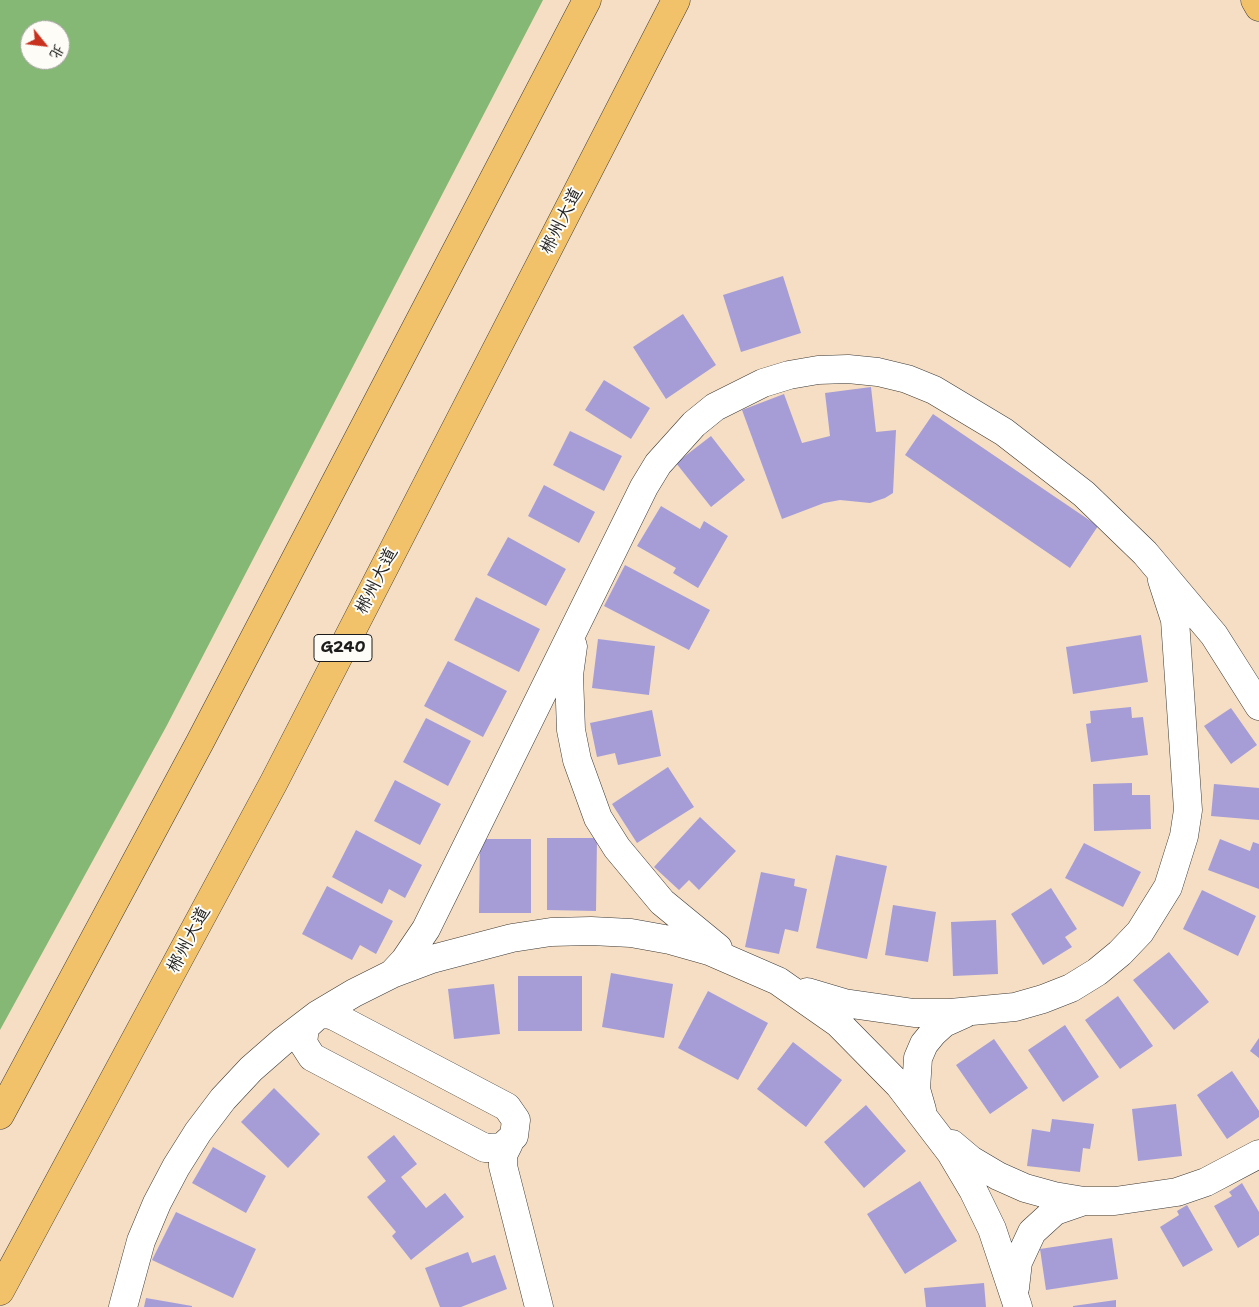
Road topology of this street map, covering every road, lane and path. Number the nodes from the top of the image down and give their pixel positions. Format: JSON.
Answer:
{"nodes":[{"id":1,"x":587,"y":0,"type":"edge"},
{"id":2,"x":676,"y":0,"type":"edge"},
{"id":3,"x":1255,"y":0,"type":"edge"},
{"id":4,"x":1259,"y":7,"type":"edge"},
{"id":5,"x":1145,"y":553,"type":"junction"},
{"id":6,"x":578,"y":622,"type":"junction"},
{"id":7,"x":1214,"y":635,"type":"junction"},
{"id":8,"x":1177,"y":644,"type":"junction"},
{"id":9,"x":1259,"y":706,"type":"edge"},
{"id":10,"x":531,"y":717,"type":"junction"},
{"id":11,"x":571,"y":730,"type":"junction"},
{"id":12,"x":638,"y":876,"type":"junction"},
{"id":13,"x":434,"y":912,"type":"junction"},
{"id":14,"x":619,"y":932,"type":"junction"},
{"id":15,"x":473,"y":948,"type":"junction"},
{"id":16,"x":746,"y":965,"type":"junction"},
{"id":17,"x":392,"y":974,"type":"junction"},
{"id":18,"x":354,"y":993,"type":"junction"},
{"id":19,"x":985,"y":1010,"type":"junction"},
{"id":20,"x":310,"y":1020,"type":"junction"},
{"id":21,"x":352,"y":1025,"type":"junction"},
{"id":22,"x":312,"y":1057,"type":"junction"},
{"id":23,"x":251,"y":1069,"type":"junction"},
{"id":24,"x":0,"y":1114,"type":"edge"},
{"id":25,"x":926,"y":1118,"type":"junction"},
{"id":26,"x":499,"y":1152,"type":"junction"},
{"id":27,"x":1259,"y":1154,"type":"edge"},
{"id":28,"x":998,"y":1176,"type":"junction"},
{"id":29,"x":1026,"y":1188,"type":"junction"},
{"id":30,"x":977,"y":1198,"type":"junction"},
{"id":31,"x":1084,"y":1201,"type":"junction"},
{"id":32,"x":992,"y":1229,"type":"junction"},
{"id":33,"x":1032,"y":1232,"type":"junction"},
{"id":34,"x":0,"y":1290,"type":"edge"},
{"id":35,"x":123,"y":1307,"type":"edge"},
{"id":36,"x":539,"y":1307,"type":"edge"},
{"id":37,"x":1019,"y":1307,"type":"edge"}],
"edges":[{"from":1,"to":24,"type":"main road"},
{"from":2,"to":34,"type":"main road","name":"郴州大道","number":"G240"},
{"from":3,"to":4,"type":"main road"},
{"from":5,"to":6,"type":"lane"},
{"from":5,"to":7,"type":"lane"},
{"from":5,"to":8,"type":"lane"},
{"from":6,"to":10,"type":"lane"},
{"from":6,"to":11,"type":"lane"},
{"from":7,"to":8,"type":"lane"},
{"from":7,"to":9,"type":"lane"},
{"from":8,"to":19,"type":"lane"},
{"from":10,"to":11,"type":"lane"},
{"from":10,"to":13,"type":"lane"},
{"from":11,"to":12,"type":"lane"},
{"from":12,"to":14,"type":"lane"},
{"from":12,"to":16,"type":"lane"},
{"from":13,"to":15,"type":"lane"},
{"from":13,"to":17,"type":"lane"},
{"from":14,"to":15,"type":"lane"},
{"from":14,"to":16,"type":"lane"},
{"from":15,"to":17,"type":"lane"},
{"from":16,"to":19,"type":"lane"},
{"from":16,"to":25,"type":"lane"},
{"from":17,"to":18,"type":"lane"},
{"from":18,"to":20,"type":"lane"},
{"from":18,"to":21,"type":"lane"},
{"from":19,"to":25,"type":"lane"},
{"from":20,"to":21,"type":"lane"},
{"from":20,"to":22,"type":"lane"},
{"from":20,"to":23,"type":"lane"},
{"from":21,"to":26,"type":"lane"},
{"from":22,"to":23,"type":"lane"},
{"from":22,"to":26,"type":"lane"},
{"from":23,"to":35,"type":"lane"},
{"from":25,"to":28,"type":"lane"},
{"from":25,"to":30,"type":"lane"},
{"from":26,"to":36,"type":"lane"},
{"from":27,"to":31,"type":"lane"},
{"from":28,"to":29,"type":"lane"},
{"from":28,"to":30,"type":"lane"},
{"from":29,"to":31,"type":"lane"},
{"from":29,"to":33,"type":"lane"},
{"from":30,"to":32,"type":"lane"},
{"from":31,"to":33,"type":"lane"},
{"from":32,"to":33,"type":"lane"},
{"from":32,"to":37,"type":"lane"},
{"from":33,"to":37,"type":"lane"}]}
